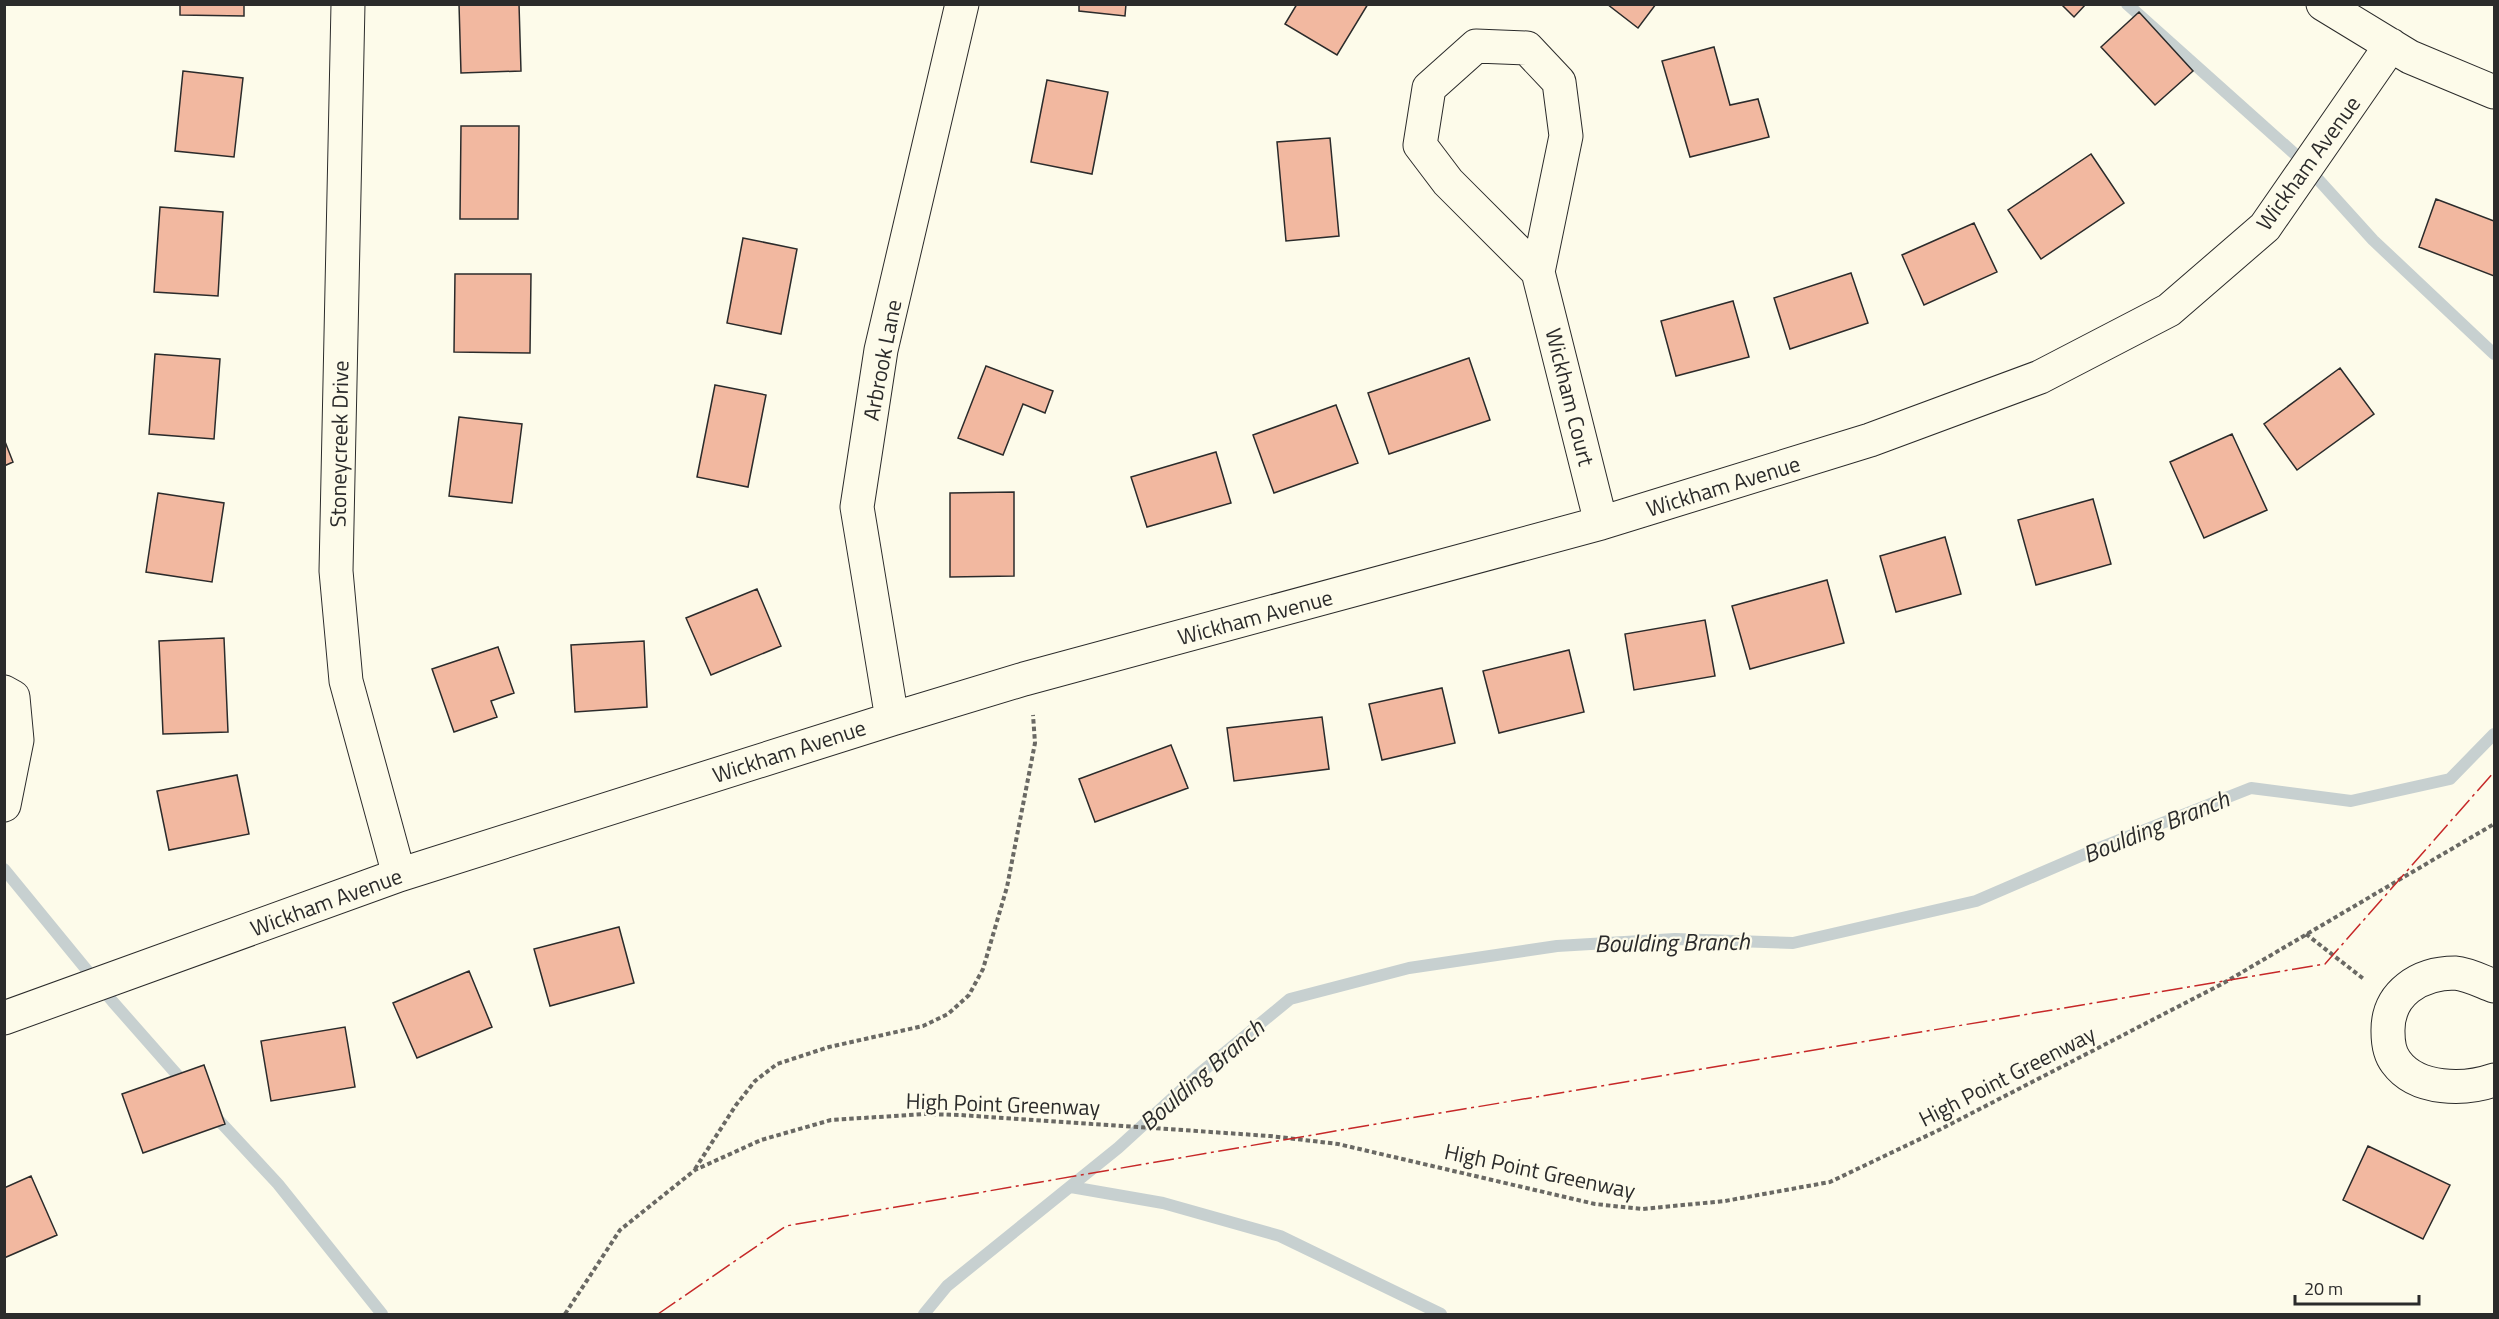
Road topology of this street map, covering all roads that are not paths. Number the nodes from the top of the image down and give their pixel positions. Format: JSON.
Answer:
{"nodes":[{"id":1,"x":348,"y":4,"type":"edge"},
{"id":2,"x":962,"y":4,"type":"edge"},
{"id":3,"x":2323,"y":4,"type":"edge"},
{"id":4,"x":2391,"y":45,"type":"junction"},
{"id":5,"x":2494,"y":92,"type":"edge"},
{"id":6,"x":1538,"y":272,"type":"junction"},
{"id":7,"x":1601,"y":523,"type":"junction"},
{"id":8,"x":4,"y":692,"type":"edge"},
{"id":9,"x":892,"y":718,"type":"junction"},
{"id":10,"x":4,"y":805,"type":"edge"},
{"id":11,"x":399,"y":875,"type":"junction"},
{"id":12,"x":2494,"y":986,"type":"edge"},
{"id":13,"x":4,"y":1018,"type":"edge"},
{"id":14,"x":2494,"y":1080,"type":"edge"}],
"edges":[{"from":1,"to":11,"type":"street","name":"Stoneycreek Drive"},
{"from":2,"to":9,"type":"street","name":"Arbrook Lane"},
{"from":3,"to":4,"type":"street"},
{"from":4,"to":5,"type":"street"},
{"from":4,"to":7,"type":"street","name":"Wickham Avenue"},
{"from":6,"to":6,"type":"street","name":"Wickham Court"},
{"from":6,"to":7,"type":"street","name":"Wickham Court"},
{"from":7,"to":9,"type":"street","name":"Wickham Avenue"},
{"from":8,"to":10,"type":"street"},
{"from":9,"to":11,"type":"street","name":"Wickham Avenue"},
{"from":11,"to":13,"type":"street","name":"Wickham Avenue"},
{"from":12,"to":14,"type":"street"}]}
